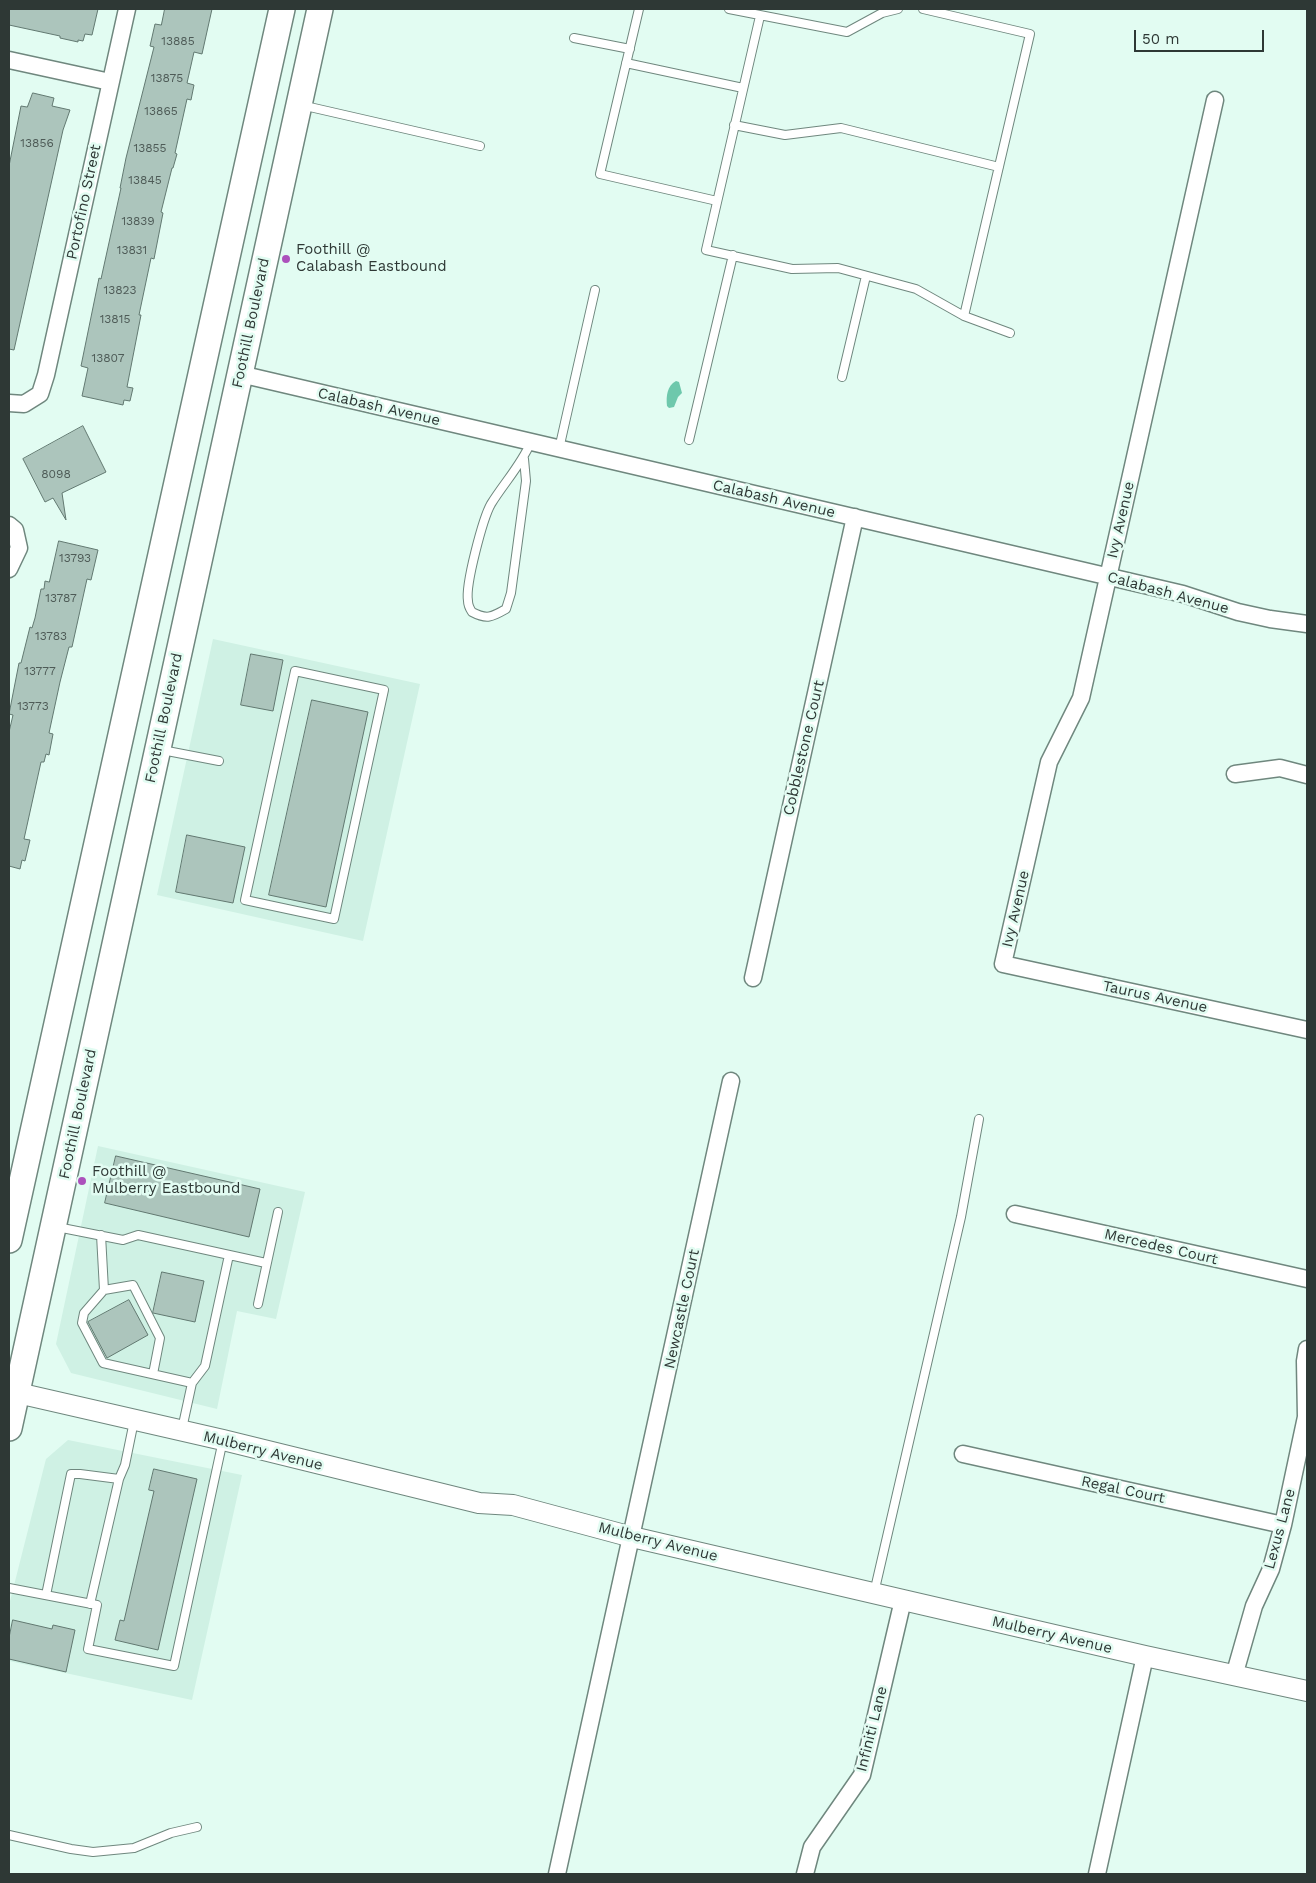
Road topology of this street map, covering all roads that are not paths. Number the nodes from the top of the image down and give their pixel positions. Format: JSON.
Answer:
{"nodes":[{"id":1,"x":126,"y":9,"type":"edge"},
{"id":2,"x":282,"y":9,"type":"edge"},
{"id":3,"x":320,"y":9,"type":"edge"},
{"id":4,"x":639,"y":9,"type":"edge"},
{"id":5,"x":729,"y":9,"type":"edge"},
{"id":6,"x":898,"y":9,"type":"edge"},
{"id":7,"x":922,"y":9,"type":"edge"},
{"id":8,"x":760,"y":16,"type":"junction"},
{"id":9,"x":574,"y":38,"type":"dead end"},
{"id":10,"x":630,"y":49,"type":"junction"},
{"id":11,"x":9,"y":60,"type":"edge"},
{"id":12,"x":626,"y":62,"type":"junction"},
{"id":13,"x":110,"y":82,"type":"junction"},
{"id":14,"x":743,"y":88,"type":"junction"},
{"id":15,"x":1215,"y":100,"type":"dead end"},
{"id":16,"x":299,"y":104,"type":"junction"},
{"id":17,"x":734,"y":125,"type":"junction"},
{"id":18,"x":480,"y":146,"type":"dead end"},
{"id":19,"x":999,"y":167,"type":"junction"},
{"id":20,"x":717,"y":201,"type":"junction"},
{"id":21,"x":733,"y":255,"type":"junction"},
{"id":22,"x":866,"y":276,"type":"junction"},
{"id":23,"x":595,"y":290,"type":"dead end"},
{"id":24,"x":964,"y":316,"type":"junction"},
{"id":25,"x":1010,"y":333,"type":"dead end"},
{"id":26,"x":240,"y":374,"type":"junction"},
{"id":27,"x":842,"y":377,"type":"dead end"},
{"id":28,"x":9,"y":403,"type":"edge"},
{"id":29,"x":689,"y":440,"type":"dead end"},
{"id":30,"x":531,"y":442,"type":"junction"},
{"id":31,"x":559,"y":449,"type":"junction"},
{"id":32,"x":524,"y":459,"type":"junction"},
{"id":33,"x":855,"y":517,"type":"junction"},
{"id":34,"x":9,"y":525,"type":"edge"},
{"id":35,"x":9,"y":569,"type":"edge"},
{"id":36,"x":1109,"y":577,"type":"junction"},
{"id":37,"x":1307,"y":624,"type":"edge"},
{"id":38,"x":157,"y":750,"type":"junction"},
{"id":39,"x":219,"y":761,"type":"dead end"},
{"id":40,"x":1235,"y":774,"type":"dead end"},
{"id":41,"x":1307,"y":775,"type":"edge"},
{"id":42,"x":261,"y":824,"type":"joint"},
{"id":43,"x":1003,"y":964,"type":"joint"},
{"id":44,"x":753,"y":978,"type":"dead end"},
{"id":45,"x":1307,"y":1030,"type":"edge"},
{"id":46,"x":731,"y":1081,"type":"dead end"},
{"id":47,"x":979,"y":1119,"type":"dead end"},
{"id":48,"x":278,"y":1212,"type":"dead end"},
{"id":49,"x":1015,"y":1214,"type":"dead end"},
{"id":50,"x":53,"y":1226,"type":"junction"},
{"id":51,"x":101,"y":1235,"type":"junction"},
{"id":52,"x":9,"y":1240,"type":"edge"},
{"id":53,"x":229,"y":1255,"type":"junction"},
{"id":54,"x":266,"y":1263,"type":"junction"},
{"id":55,"x":1307,"y":1280,"type":"edge"},
{"id":56,"x":104,"y":1290,"type":"junction"},
{"id":57,"x":258,"y":1304,"type":"dead end"},
{"id":58,"x":1307,"y":1348,"type":"edge"},
{"id":59,"x":153,"y":1374,"type":"junction"},
{"id":60,"x":192,"y":1383,"type":"junction"},
{"id":61,"x":12,"y":1392,"type":"edge"},
{"id":62,"x":135,"y":1420,"type":"junction"},
{"id":63,"x":9,"y":1428,"type":"edge"},
{"id":64,"x":182,"y":1431,"type":"junction"},
{"id":65,"x":223,"y":1440,"type":"junction"},
{"id":66,"x":963,"y":1454,"type":"dead end"},
{"id":67,"x":119,"y":1479,"type":"junction"},
{"id":68,"x":1283,"y":1525,"type":"junction"},
{"id":69,"x":632,"y":1536,"type":"junction"},
{"id":70,"x":9,"y":1588,"type":"edge"},
{"id":71,"x":874,"y":1593,"type":"junction"},
{"id":72,"x":46,"y":1595,"type":"junction"},
{"id":73,"x":903,"y":1600,"type":"junction"},
{"id":74,"x":90,"y":1604,"type":"junction"},
{"id":75,"x":1145,"y":1656,"type":"junction"},
{"id":76,"x":1234,"y":1676,"type":"junction"},
{"id":77,"x":1307,"y":1691,"type":"edge"},
{"id":78,"x":197,"y":1827,"type":"dead end"},
{"id":79,"x":9,"y":1835,"type":"edge"},
{"id":80,"x":557,"y":1874,"type":"edge"},
{"id":81,"x":805,"y":1874,"type":"edge"},
{"id":82,"x":1097,"y":1874,"type":"edge"}],
"edges":[{"from":1,"to":13,"type":"street","name":"Portofino Street"},
{"from":2,"to":52,"type":"main road"},
{"from":3,"to":16,"type":"main road","name":"Foothill Boulevard"},
{"from":4,"to":10,"type":"lane"},
{"from":5,"to":8,"type":"lane"},
{"from":6,"to":8,"type":"lane"},
{"from":7,"to":19,"type":"lane"},
{"from":8,"to":14,"type":"lane"},
{"from":9,"to":10,"type":"lane"},
{"from":10,"to":12,"type":"lane"},
{"from":11,"to":13,"type":"street"},
{"from":12,"to":14,"type":"lane"},
{"from":12,"to":20,"type":"lane"},
{"from":13,"to":28,"type":"street","name":"Portofino Street"},
{"from":14,"to":17,"type":"lane"},
{"from":15,"to":36,"type":"street","name":"Ivy Avenue"},
{"from":16,"to":18,"type":"lane"},
{"from":16,"to":26,"type":"main road","name":"Foothill Boulevard"},
{"from":17,"to":19,"type":"lane"},
{"from":17,"to":20,"type":"lane"},
{"from":19,"to":24,"type":"lane"},
{"from":20,"to":21,"type":"lane"},
{"from":21,"to":22,"type":"lane"},
{"from":21,"to":29,"type":"lane"},
{"from":22,"to":24,"type":"lane"},
{"from":22,"to":27,"type":"lane"},
{"from":23,"to":31,"type":"lane"},
{"from":24,"to":25,"type":"lane"},
{"from":26,"to":30,"type":"street","name":"Calabash Avenue"},
{"from":26,"to":38,"type":"main road","name":"Foothill Boulevard"},
{"from":30,"to":31,"type":"street","name":"Calabash Avenue"},
{"from":30,"to":32,"type":"lane"},
{"from":31,"to":33,"type":"street","name":"Calabash Avenue"},
{"from":32,"to":32,"type":"lane"},
{"from":33,"to":36,"type":"street","name":"Calabash Avenue"},
{"from":33,"to":44,"type":"street","name":"Cobblestone Court"},
{"from":34,"to":35,"type":"street"},
{"from":36,"to":37,"type":"street","name":"Calabash Avenue"},
{"from":36,"to":43,"type":"street","name":"Ivy Avenue"},
{"from":38,"to":39,"type":"lane"},
{"from":38,"to":50,"type":"main road","name":"Foothill Boulevard"},
{"from":40,"to":41,"type":"street"},
{"from":42,"to":42,"type":"lane"},
{"from":43,"to":45,"type":"street","name":"Taurus Avenue"},
{"from":46,"to":69,"type":"street","name":"Newcastle Court"},
{"from":47,"to":71,"type":"lane"},
{"from":48,"to":54,"type":"lane"},
{"from":49,"to":55,"type":"street","name":"Mercedes Court"},
{"from":50,"to":51,"type":"lane"},
{"from":50,"to":61,"type":"main road","name":"Foothill Boulevard"},
{"from":51,"to":53,"type":"lane"},
{"from":51,"to":56,"type":"lane"},
{"from":53,"to":54,"type":"lane"},
{"from":53,"to":60,"type":"lane"},
{"from":54,"to":57,"type":"lane"},
{"from":56,"to":59,"type":"lane"},
{"from":56,"to":59,"type":"lane"},
{"from":58,"to":68,"type":"street","name":"Lexus Lane"},
{"from":59,"to":60,"type":"lane"},
{"from":60,"to":64,"type":"lane"},
{"from":61,"to":62,"type":"street","name":"Mulberry Avenue"},
{"from":61,"to":63,"type":"main road","name":"Foothill Boulevard"},
{"from":62,"to":64,"type":"street","name":"Mulberry Avenue"},
{"from":62,"to":67,"type":"lane"},
{"from":64,"to":65,"type":"street","name":"Mulberry Avenue"},
{"from":65,"to":69,"type":"street","name":"Mulberry Avenue"},
{"from":65,"to":74,"type":"lane"},
{"from":66,"to":68,"type":"street","name":"Regal Court"},
{"from":67,"to":72,"type":"lane"},
{"from":67,"to":74,"type":"lane"},
{"from":68,"to":76,"type":"street","name":"Lexus Lane"},
{"from":69,"to":71,"type":"street","name":"Mulberry Avenue"},
{"from":69,"to":80,"type":"street","name":"Newcastle Court"},
{"from":70,"to":72,"type":"lane"},
{"from":71,"to":73,"type":"street","name":"Mulberry Avenue"},
{"from":72,"to":74,"type":"lane"},
{"from":73,"to":75,"type":"street","name":"Mulberry Avenue"},
{"from":73,"to":81,"type":"street","name":"Infiniti Lane"},
{"from":75,"to":76,"type":"street","name":"Mulberry Avenue"},
{"from":75,"to":82,"type":"street"},
{"from":76,"to":77,"type":"street","name":"Mulberry Avenue"},
{"from":78,"to":79,"type":"lane"}]}
